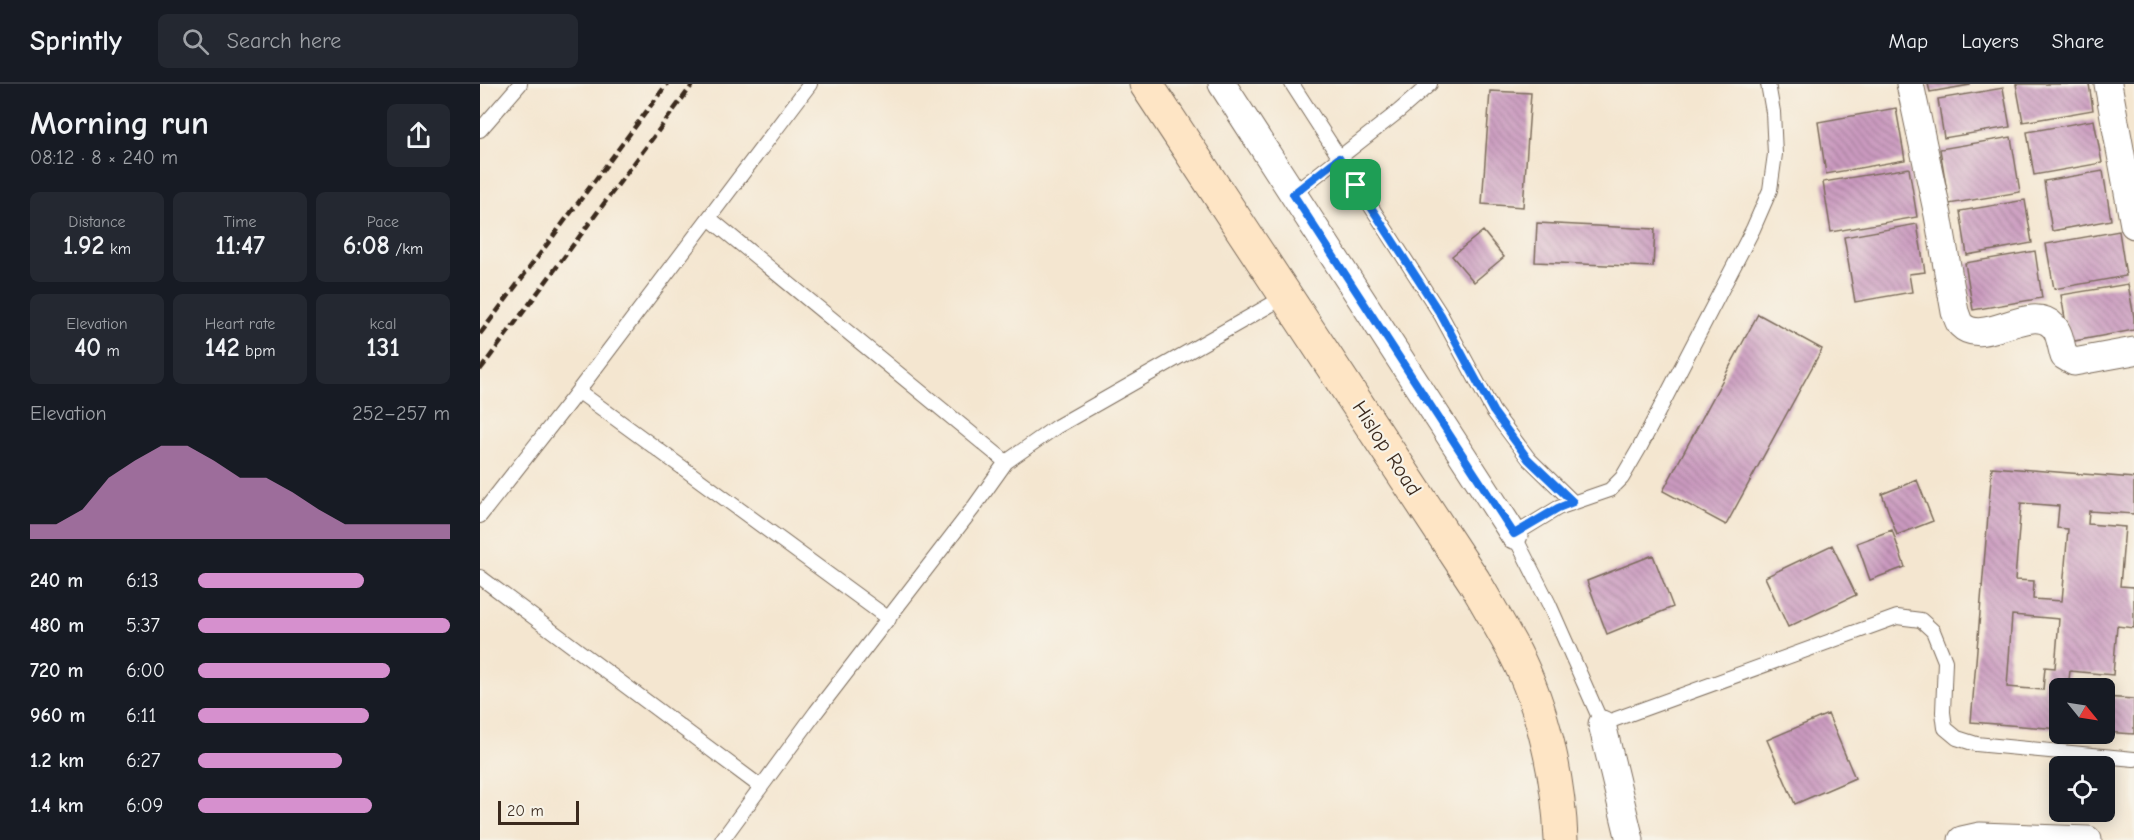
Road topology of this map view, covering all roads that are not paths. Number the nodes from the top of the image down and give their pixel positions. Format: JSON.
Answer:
{"nodes":[{"id":1,"x":520,"y":84,"type":"edge"},
{"id":2,"x":810,"y":84,"type":"edge"},
{"id":3,"x":1146,"y":84,"type":"edge"},
{"id":4,"x":1222,"y":84,"type":"edge"},
{"id":5,"x":1292,"y":84,"type":"edge"},
{"id":6,"x":1430,"y":84,"type":"edge"},
{"id":7,"x":1768,"y":84,"type":"edge"},
{"id":8,"x":1910,"y":84,"type":"edge"},
{"id":9,"x":2108,"y":84,"type":"edge"},
{"id":10,"x":480,"y":130,"type":"edge"},
{"id":11,"x":1339,"y":158,"type":"junction"},
{"id":12,"x":1293,"y":194,"type":"junction"},
{"id":13,"x":709,"y":218,"type":"junction"},
{"id":14,"x":2134,"y":225,"type":"edge"},
{"id":15,"x":1287,"y":295,"type":"junction"},
{"id":16,"x":2134,"y":351,"type":"edge"},
{"id":17,"x":578,"y":391,"type":"junction"},
{"id":18,"x":1006,"y":462,"type":"junction"},
{"id":19,"x":1573,"y":502,"type":"junction"},
{"id":20,"x":480,"y":516,"type":"edge"},
{"id":21,"x":1514,"y":534,"type":"junction"},
{"id":22,"x":480,"y":577,"type":"edge"},
{"id":23,"x":889,"y":619,"type":"junction"},
{"id":24,"x":1602,"y":724,"type":"junction"},
{"id":25,"x":2134,"y":759,"type":"edge"},
{"id":26,"x":761,"y":786,"type":"junction"},
{"id":27,"x":722,"y":840,"type":"edge"},
{"id":28,"x":1561,"y":840,"type":"edge"},
{"id":29,"x":1630,"y":840,"type":"edge"},
{"id":30,"x":1962,"y":840,"type":"edge"},
{"id":31,"x":2088,"y":840,"type":"edge"}],
"edges":[{"from":1,"to":10,"type":"lane"},
{"from":2,"to":13,"type":"lane"},
{"from":3,"to":15,"type":"main road","name":"Hislop Road"},
{"from":4,"to":12,"type":"street"},
{"from":5,"to":11,"type":"lane"},
{"from":6,"to":11,"type":"lane"},
{"from":7,"to":19,"type":"lane"},
{"from":8,"to":16,"type":"street"},
{"from":9,"to":14,"type":"street"},
{"from":11,"to":12,"type":"lane"},
{"from":11,"to":19,"type":"lane"},
{"from":12,"to":21,"type":"street"},
{"from":13,"to":17,"type":"lane"},
{"from":13,"to":18,"type":"lane"},
{"from":15,"to":18,"type":"lane"},
{"from":15,"to":28,"type":"main road","name":"Hislop Road"},
{"from":17,"to":20,"type":"lane"},
{"from":17,"to":23,"type":"lane"},
{"from":18,"to":23,"type":"lane"},
{"from":19,"to":21,"type":"lane"},
{"from":21,"to":24,"type":"lane"},
{"from":22,"to":26,"type":"lane"},
{"from":23,"to":26,"type":"lane"},
{"from":24,"to":25,"type":"lane"},
{"from":24,"to":29,"type":"street"},
{"from":26,"to":27,"type":"lane"},
{"from":30,"to":31,"type":"street"}]}
